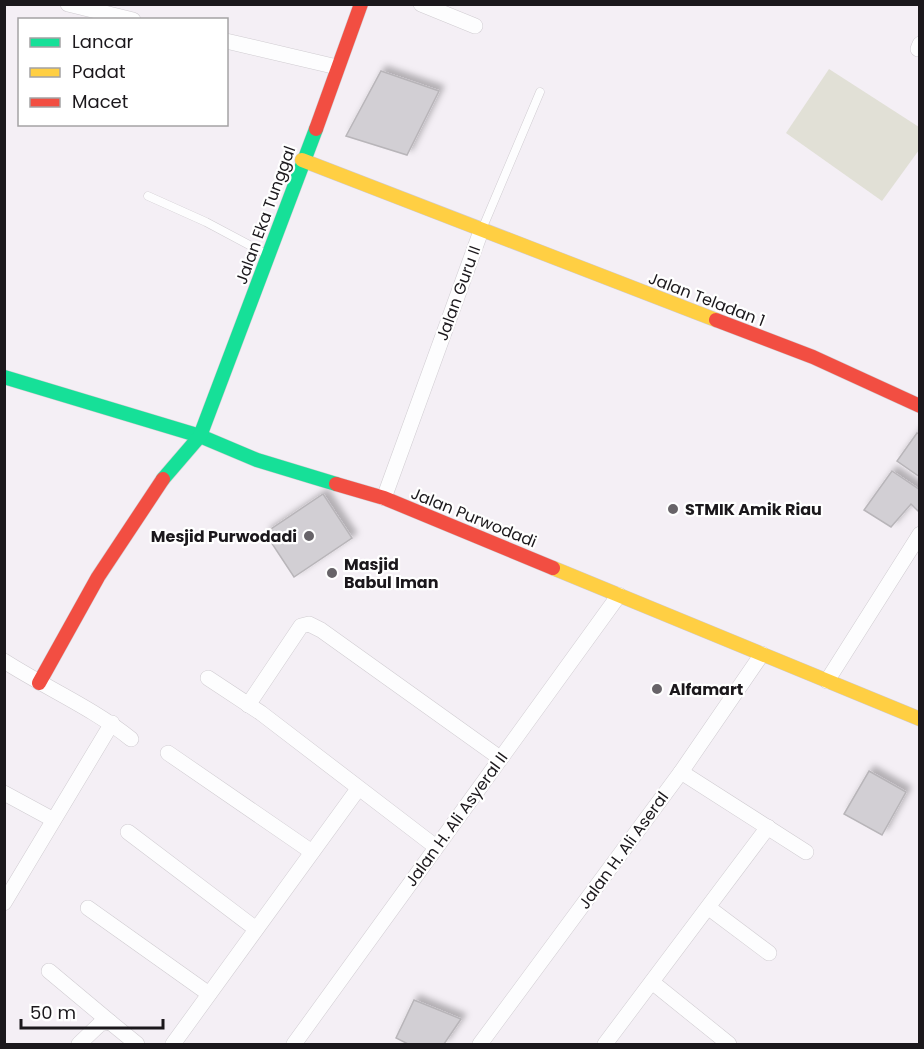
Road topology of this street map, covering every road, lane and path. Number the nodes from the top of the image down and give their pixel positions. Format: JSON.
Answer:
{"nodes":[{"id":1,"x":68,"y":4,"type":"edge"},
{"id":2,"x":361,"y":4,"type":"edge"},
{"id":3,"x":421,"y":4,"type":"edge"},
{"id":4,"x":125,"y":18,"type":"edge"},
{"id":5,"x":476,"y":26,"type":"dead end"},
{"id":6,"x":228,"y":41,"type":"edge"},
{"id":7,"x":338,"y":67,"type":"junction"},
{"id":8,"x":540,"y":92,"type":"dead end"},
{"id":9,"x":302,"y":160,"type":"junction"},
{"id":10,"x":148,"y":196,"type":"dead end"},
{"id":11,"x":481,"y":231,"type":"junction"},
{"id":12,"x":270,"y":256,"type":"junction"},
{"id":13,"x":4,"y":377,"type":"edge"},
{"id":14,"x":920,"y":406,"type":"edge"},
{"id":15,"x":200,"y":436,"type":"junction"},
{"id":16,"x":384,"y":498,"type":"junction"},
{"id":17,"x":920,"y":534,"type":"edge"},
{"id":18,"x":619,"y":595,"type":"junction"},
{"id":19,"x":762,"y":654,"type":"junction"},
{"id":20,"x":4,"y":661,"type":"edge"},
{"id":21,"x":207,"y":678,"type":"dead end"},
{"id":22,"x":827,"y":681,"type":"junction"},
{"id":23,"x":39,"y":683,"type":"junction"},
{"id":24,"x":248,"y":705,"type":"junction"},
{"id":25,"x":920,"y":719,"type":"edge"},
{"id":26,"x":112,"y":723,"type":"junction"},
{"id":27,"x":131,"y":739,"type":"dead end"},
{"id":28,"x":168,"y":753,"type":"dead end"},
{"id":29,"x":500,"y":758,"type":"junction"},
{"id":30,"x":681,"y":772,"type":"junction"},
{"id":31,"x":358,"y":789,"type":"junction"},
{"id":32,"x":4,"y":793,"type":"edge"},
{"id":33,"x":52,"y":819,"type":"junction"},
{"id":34,"x":768,"y":827,"type":"junction"},
{"id":35,"x":128,"y":831,"type":"dead end"},
{"id":36,"x":436,"y":847,"type":"junction"},
{"id":37,"x":312,"y":852,"type":"junction"},
{"id":38,"x":806,"y":852,"type":"dead end"},
{"id":39,"x":11,"y":875,"type":"edge"},
{"id":40,"x":4,"y":903,"type":"edge"},
{"id":41,"x":88,"y":908,"type":"dead end"},
{"id":42,"x":709,"y":908,"type":"junction"},
{"id":43,"x":256,"y":929,"type":"junction"},
{"id":44,"x":769,"y":953,"type":"dead end"},
{"id":45,"x":49,"y":971,"type":"dead end"},
{"id":46,"x":652,"y":982,"type":"junction"},
{"id":47,"x":210,"y":994,"type":"junction"},
{"id":48,"x":110,"y":1022,"type":"junction"},
{"id":49,"x":79,"y":1044,"type":"edge"},
{"id":50,"x":137,"y":1044,"type":"edge"},
{"id":51,"x":173,"y":1044,"type":"edge"},
{"id":52,"x":294,"y":1044,"type":"edge"},
{"id":53,"x":480,"y":1044,"type":"edge"},
{"id":54,"x":605,"y":1044,"type":"edge"},
{"id":55,"x":729,"y":1044,"type":"edge"}],
"edges":[{"from":1,"to":4,"type":"street"},
{"from":2,"to":7,"type":"street","name":"Jalan Eka Tunggal"},
{"from":3,"to":5,"type":"street"},
{"from":6,"to":7,"type":"street"},
{"from":7,"to":9,"type":"street","name":"Jalan Eka Tunggal"},
{"from":8,"to":11,"type":"lane","name":"Jalan Guru II"},
{"from":9,"to":11,"type":"street","name":"Jalan Teladan 1"},
{"from":9,"to":12,"type":"street","name":"Jalan Eka Tunggal"},
{"from":10,"to":12,"type":"lane"},
{"from":11,"to":14,"type":"street","name":"Jalan Teladan 1"},
{"from":11,"to":16,"type":"street","name":"Jalan Guru II"},
{"from":12,"to":15,"type":"street","name":"Jalan Eka Tunggal"},
{"from":13,"to":15,"type":"street","name":"Jalan Purwodadi"},
{"from":15,"to":16,"type":"street","name":"Jalan Purwodadi"},
{"from":15,"to":23,"type":"street"},
{"from":16,"to":18,"type":"street","name":"Jalan Purwodadi"},
{"from":17,"to":22,"type":"street"},
{"from":18,"to":19,"type":"street","name":"Jalan Purwodadi"},
{"from":18,"to":29,"type":"street","name":"Jalan H. Ali Asyeral II"},
{"from":19,"to":22,"type":"street","name":"Jalan Purwodadi"},
{"from":19,"to":30,"type":"street","name":"Jalan H. Ali Aseral"},
{"from":20,"to":23,"type":"street"},
{"from":21,"to":24,"type":"street"},
{"from":22,"to":25,"type":"street","name":"Jalan Purwodadi"},
{"from":23,"to":26,"type":"street"},
{"from":24,"to":29,"type":"street"},
{"from":24,"to":31,"type":"street"},
{"from":26,"to":27,"type":"street"},
{"from":26,"to":33,"type":"street"},
{"from":28,"to":37,"type":"street"},
{"from":29,"to":36,"type":"street","name":"Jalan H. Ali Asyeral II"},
{"from":30,"to":34,"type":"street"},
{"from":30,"to":53,"type":"street","name":"Jalan H. Ali Aseral"},
{"from":31,"to":36,"type":"street"},
{"from":31,"to":37,"type":"street"},
{"from":32,"to":33,"type":"street"},
{"from":33,"to":39,"type":"street"},
{"from":34,"to":38,"type":"street"},
{"from":34,"to":42,"type":"street"},
{"from":35,"to":43,"type":"street"},
{"from":36,"to":52,"type":"street","name":"Jalan H. Ali Asyeral II"},
{"from":37,"to":43,"type":"street"},
{"from":39,"to":40,"type":"street"},
{"from":41,"to":47,"type":"street"},
{"from":42,"to":44,"type":"street"},
{"from":42,"to":46,"type":"street"},
{"from":43,"to":47,"type":"street"},
{"from":45,"to":48,"type":"street"},
{"from":46,"to":54,"type":"street"},
{"from":46,"to":55,"type":"street"},
{"from":47,"to":51,"type":"street"},
{"from":48,"to":49,"type":"street"},
{"from":48,"to":50,"type":"street"}]}
